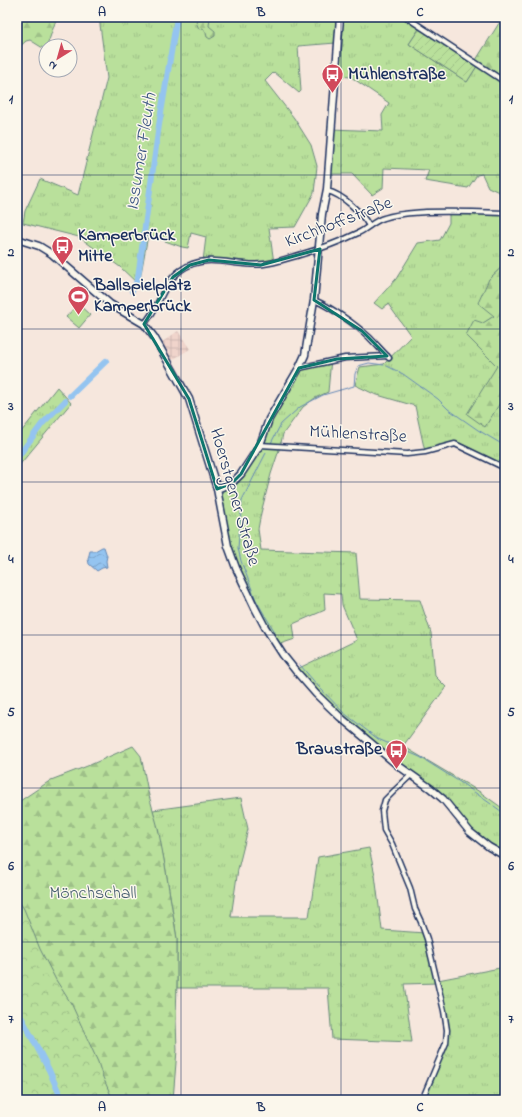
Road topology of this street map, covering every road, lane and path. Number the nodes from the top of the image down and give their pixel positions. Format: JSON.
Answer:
{"nodes":[{"id":1,"x":340,"y":17,"type":"edge"},
{"id":2,"x":406,"y":17,"type":"edge"},
{"id":3,"x":505,"y":82,"type":"edge"},
{"id":4,"x":327,"y":191,"type":"junction"},
{"id":5,"x":505,"y":213,"type":"edge"},
{"id":6,"x":369,"y":226,"type":"junction"},
{"id":7,"x":17,"y":239,"type":"edge"},
{"id":8,"x":320,"y":249,"type":"junction"},
{"id":9,"x":314,"y":300,"type":"junction"},
{"id":10,"x":144,"y":324,"type":"junction"},
{"id":11,"x":299,"y":368,"type":"junction"},
{"id":12,"x":260,"y":445,"type":"junction"},
{"id":13,"x":505,"y":468,"type":"edge"},
{"id":14,"x":217,"y":489,"type":"junction"},
{"id":15,"x":411,"y":775,"type":"junction"},
{"id":16,"x":505,"y":856,"type":"edge"},
{"id":17,"x":422,"y":1100,"type":"edge"}],
"edges":[{"from":1,"to":4,"type":"main road"},
{"from":2,"to":3,"type":"street"},
{"from":4,"to":6,"type":"street"},
{"from":4,"to":8,"type":"main road"},
{"from":5,"to":6,"type":"street","name":"Kirchhoffstraße"},
{"from":6,"to":8,"type":"street","name":"Kirchhoffstraße"},
{"from":7,"to":10,"type":"main road","name":"Hoerstgener Straße"},
{"from":8,"to":9,"type":"main road"},
{"from":8,"to":10,"type":"street","name":"Kirchhoffstraße"},
{"from":9,"to":11,"type":"main road"},
{"from":9,"to":11,"type":"street"},
{"from":10,"to":14,"type":"main road","name":"Hoerstgener Straße"},
{"from":11,"to":12,"type":"main road"},
{"from":12,"to":13,"type":"street","name":"Mühlenstraße"},
{"from":12,"to":14,"type":"main road"},
{"from":14,"to":15,"type":"main road","name":"Hoerstgener Straße"},
{"from":15,"to":16,"type":"main road","name":"Hoerstgener Straße"},
{"from":15,"to":17,"type":"street"}]}
